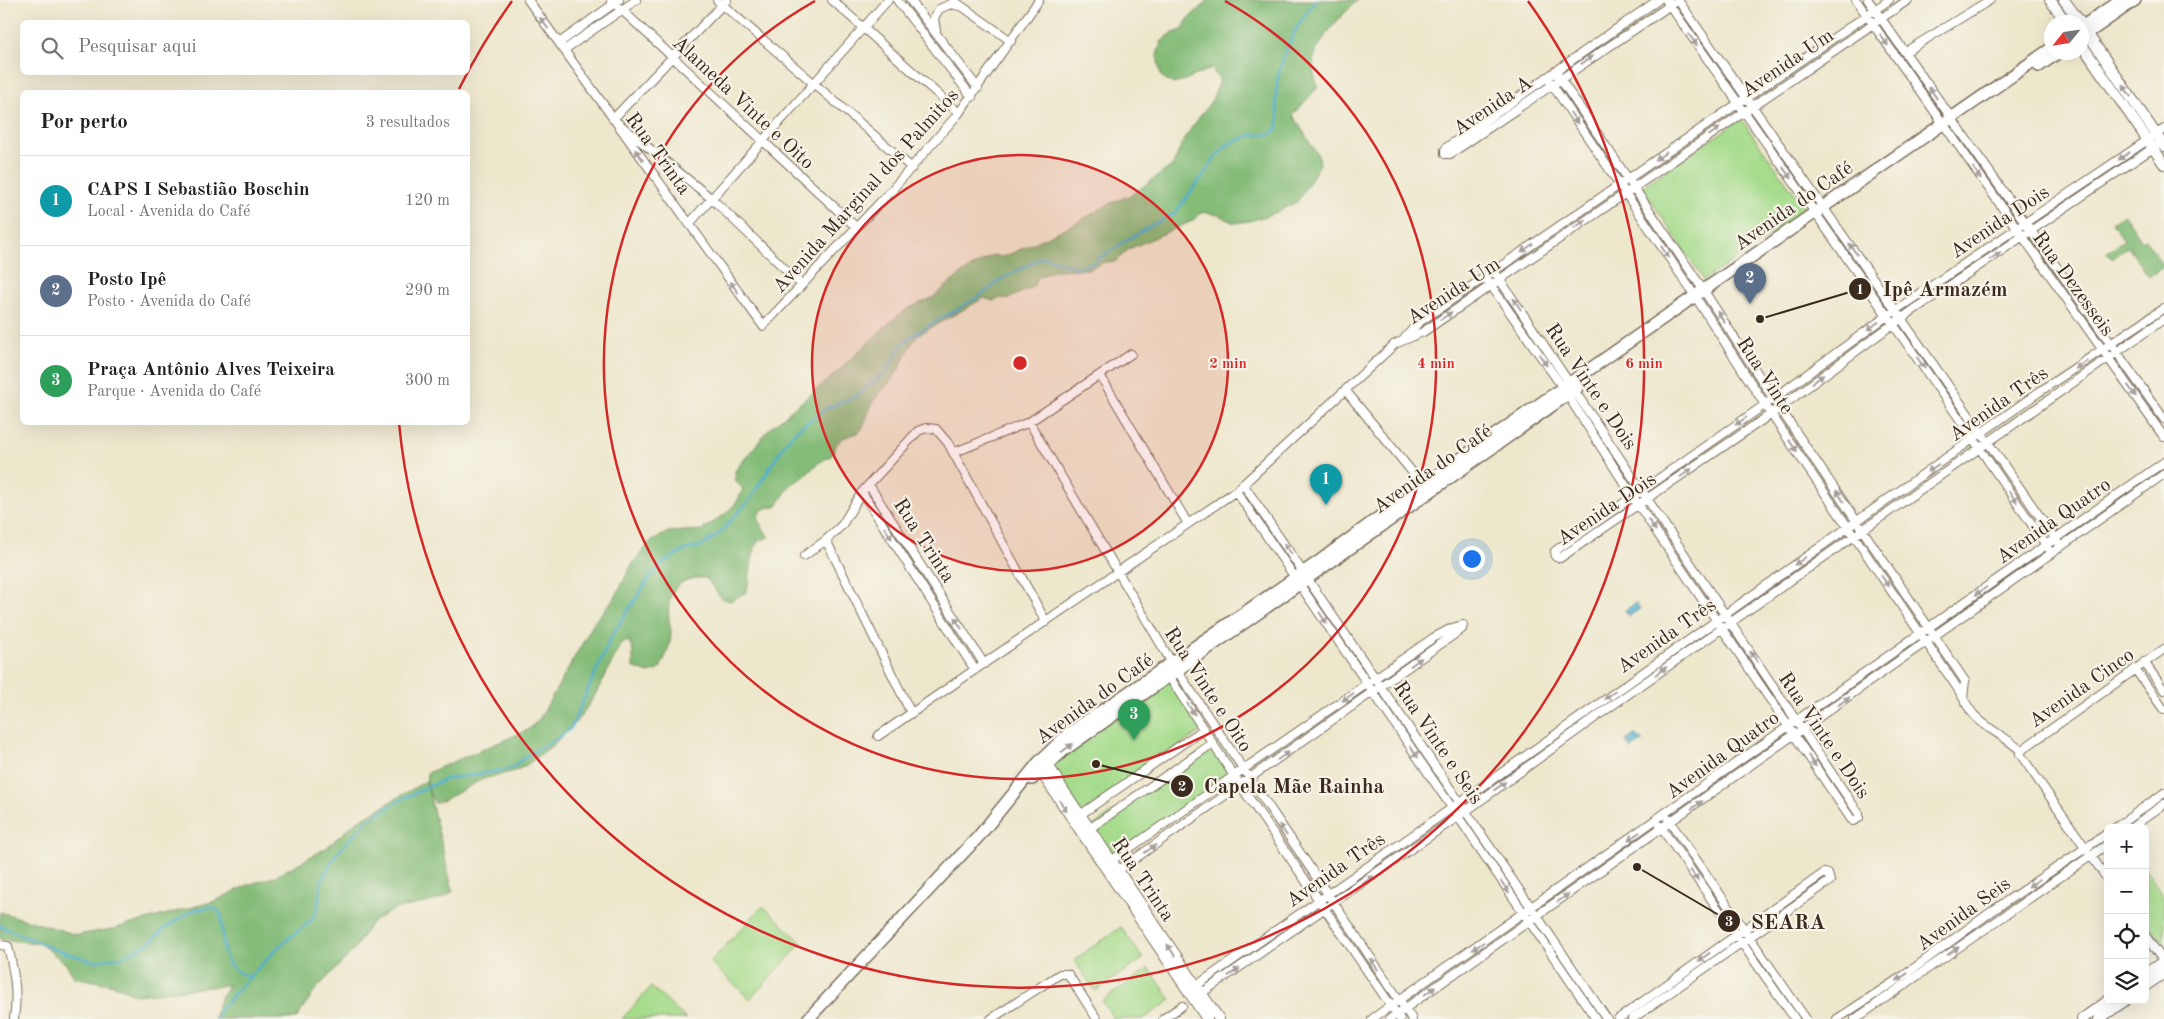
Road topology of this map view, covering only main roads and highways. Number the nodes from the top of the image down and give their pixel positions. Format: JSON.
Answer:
{"nodes":[{"id":1,"x":2120,"y":0,"type":"edge"},
{"id":2,"x":2135,"y":0,"type":"edge"},
{"id":3,"x":2089,"y":23,"type":"edge"},
{"id":4,"x":2089,"y":25,"type":"edge"},
{"id":5,"x":2044,"y":54,"type":"edge"},
{"id":6,"x":2047,"y":60,"type":"edge"},
{"id":7,"x":1949,"y":124,"type":"junction"},
{"id":8,"x":808,"y":1019,"type":"edge"}],
"edges":[{"from":1,"to":3,"type":"main road"},
{"from":2,"to":4,"type":"main road"},
{"from":5,"to":7,"type":"main road","name":"Avenida do Café"},
{"from":6,"to":7,"type":"main road","name":"Avenida do Café"},
{"from":7,"to":8,"type":"main road","name":"Avenida do Café"}]}
